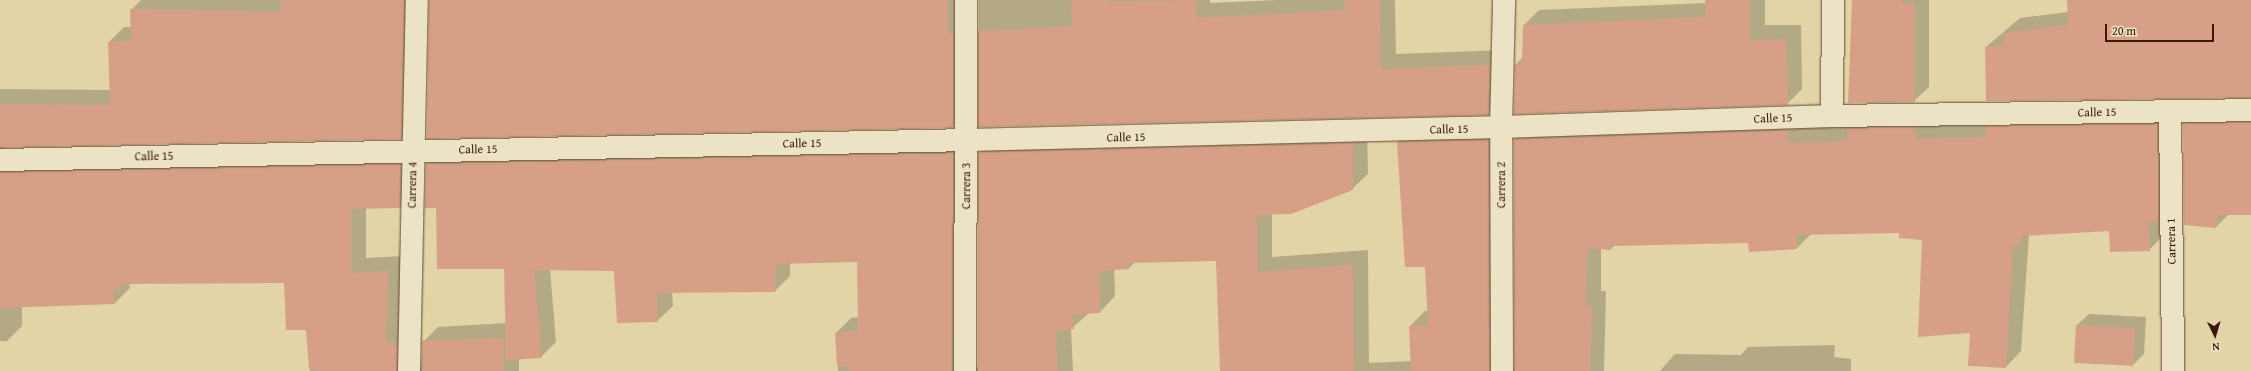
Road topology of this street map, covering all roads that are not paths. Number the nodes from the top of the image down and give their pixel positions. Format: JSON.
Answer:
{"nodes":[{"id":1,"x":416,"y":0,"type":"edge"},
{"id":2,"x":966,"y":0,"type":"edge"},
{"id":3,"x":1504,"y":0,"type":"edge"},
{"id":4,"x":1833,"y":0,"type":"edge"},
{"id":5,"x":2251,"y":110,"type":"edge"},
{"id":6,"x":2170,"y":111,"type":"junction"},
{"id":7,"x":1832,"y":116,"type":"junction"},
{"id":8,"x":1501,"y":128,"type":"junction"},
{"id":9,"x":967,"y":140,"type":"junction"},
{"id":10,"x":413,"y":150,"type":"junction"},
{"id":11,"x":0,"y":160,"type":"edge"},
{"id":12,"x":409,"y":371,"type":"edge"},
{"id":13,"x":965,"y":371,"type":"edge"},
{"id":14,"x":1502,"y":371,"type":"edge"},
{"id":15,"x":2173,"y":371,"type":"edge"}],
"edges":[{"from":1,"to":10,"type":"street","name":"Carrera 4"},
{"from":2,"to":9,"type":"street","name":"Carrera 3"},
{"from":3,"to":8,"type":"street","name":"Carrera 2"},
{"from":4,"to":7,"type":"street"},
{"from":5,"to":6,"type":"street","name":"Calle 15"},
{"from":6,"to":7,"type":"street","name":"Calle 15"},
{"from":6,"to":15,"type":"street","name":"Carrera 1"},
{"from":7,"to":8,"type":"street","name":"Calle 15"},
{"from":8,"to":9,"type":"street","name":"Calle 15"},
{"from":8,"to":14,"type":"street","name":"Carrera 2"},
{"from":9,"to":10,"type":"street","name":"Calle 15"},
{"from":9,"to":13,"type":"street","name":"Carrera 3"},
{"from":10,"to":11,"type":"street","name":"Calle 15"},
{"from":10,"to":12,"type":"street","name":"Carrera 4"}]}
